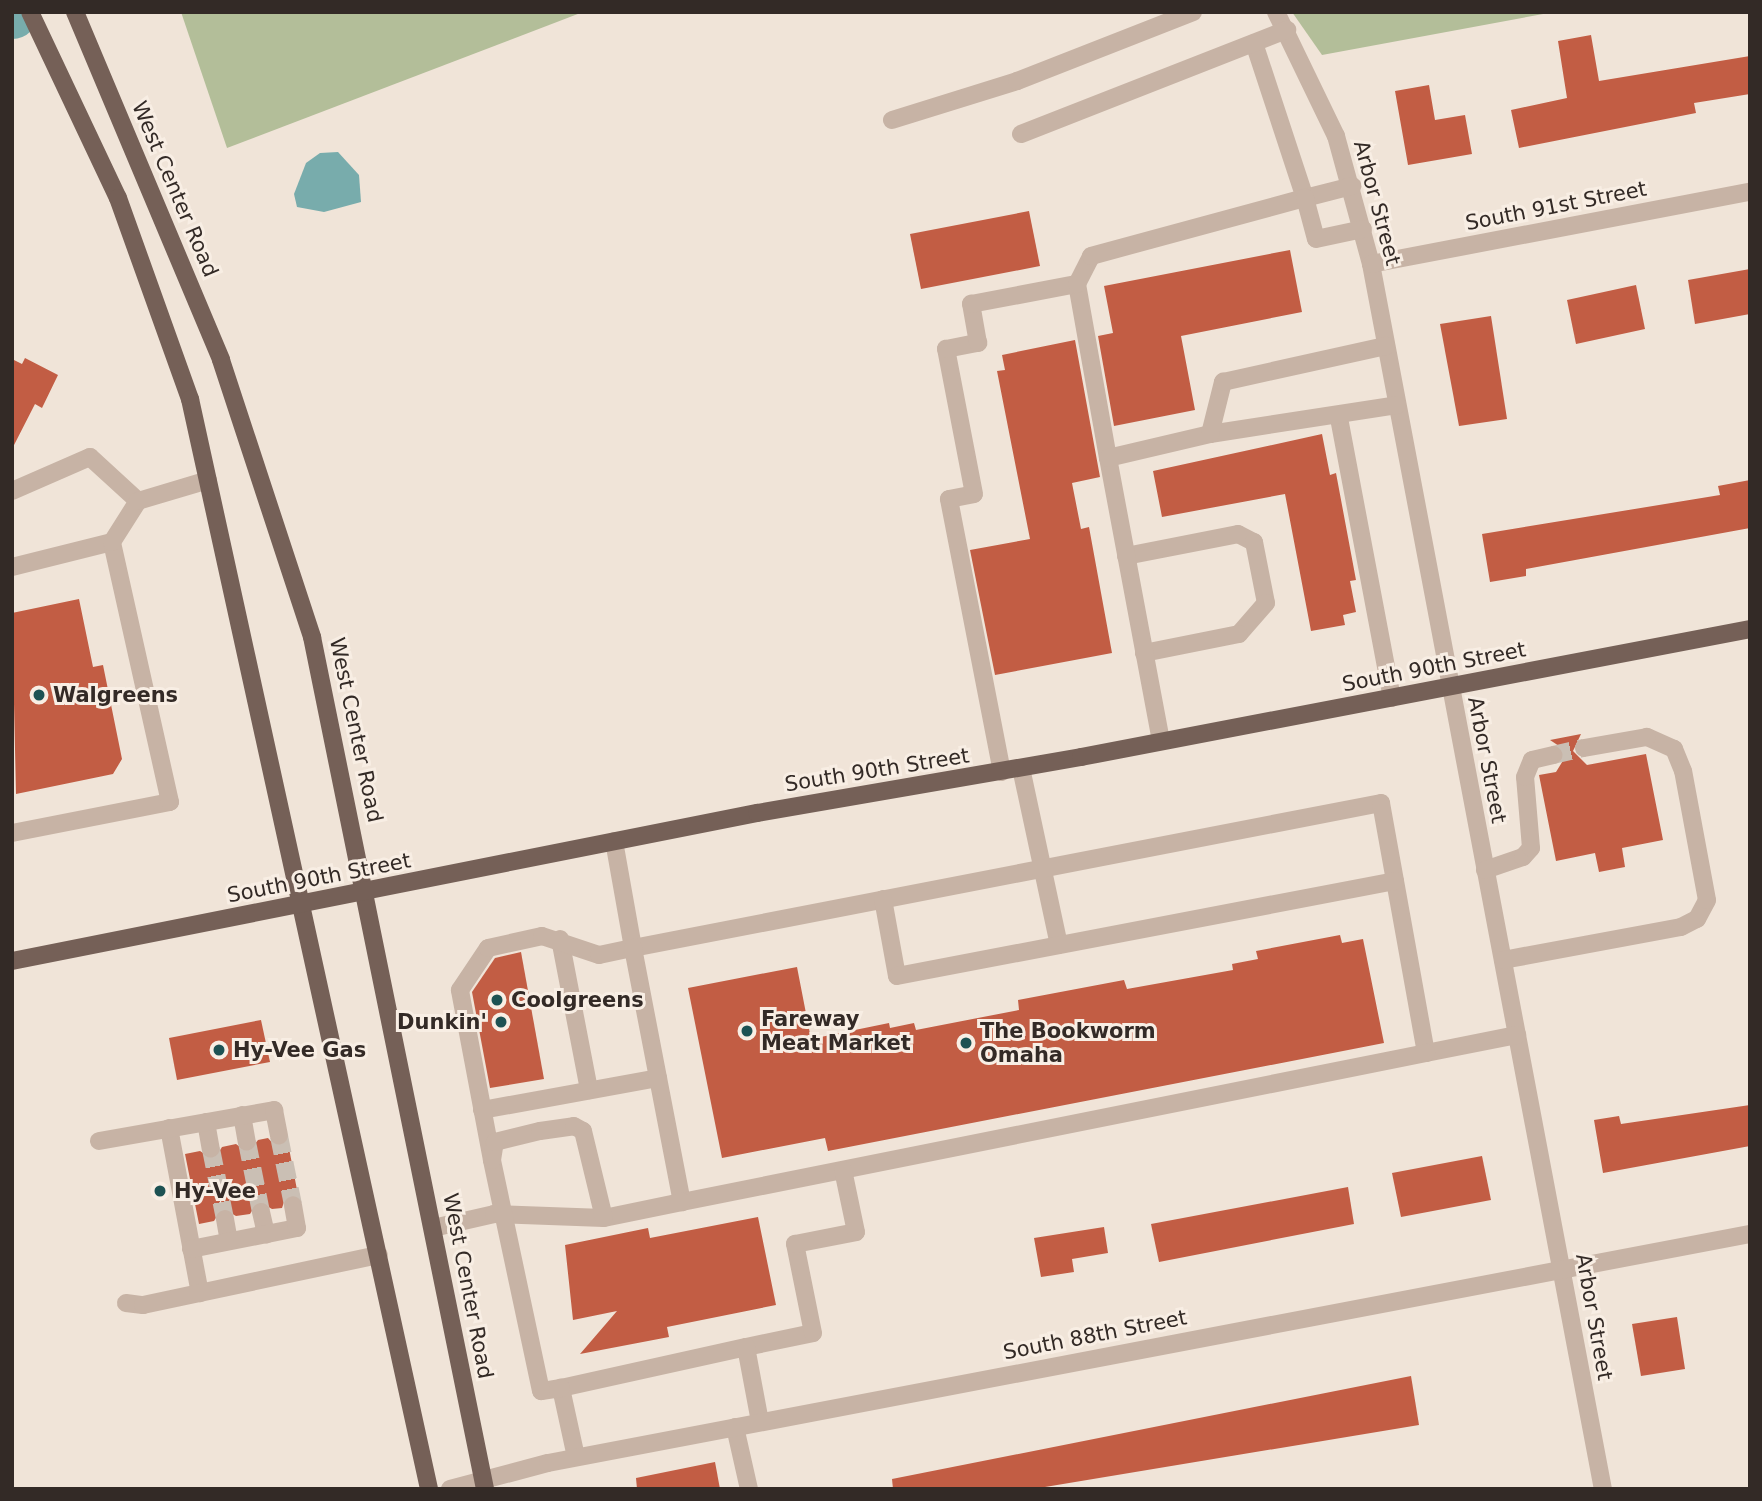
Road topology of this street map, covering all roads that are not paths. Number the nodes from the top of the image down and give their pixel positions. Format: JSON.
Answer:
{"nodes":[{"id":1,"x":30,"y":12,"type":"edge"},
{"id":2,"x":75,"y":12,"type":"edge"},
{"id":3,"x":1193,"y":12,"type":"edge"},
{"id":4,"x":1276,"y":12,"type":"edge"},
{"id":5,"x":1287,"y":30,"type":"junction"},
{"id":6,"x":1254,"y":43,"type":"junction"},
{"id":7,"x":892,"y":120,"type":"dead end"},
{"id":8,"x":1021,"y":134,"type":"dead end"},
{"id":9,"x":1352,"y":186,"type":"junction"},
{"id":10,"x":1750,"y":192,"type":"edge"},
{"id":11,"x":1305,"y":198,"type":"junction"},
{"id":12,"x":1363,"y":229,"type":"junction"},
{"id":13,"x":1371,"y":264,"type":"junction"},
{"id":14,"x":1077,"y":284,"type":"junction"},
{"id":15,"x":1386,"y":346,"type":"junction"},
{"id":16,"x":1397,"y":405,"type":"junction"},
{"id":17,"x":1339,"y":418,"type":"junction"},
{"id":18,"x":1210,"y":434,"type":"junction"},
{"id":19,"x":1108,"y":458,"type":"junction"},
{"id":20,"x":208,"y":481,"type":"junction"},
{"id":21,"x":12,"y":491,"type":"edge"},
{"id":22,"x":138,"y":501,"type":"junction"},
{"id":23,"x":113,"y":542,"type":"junction"},
{"id":24,"x":1126,"y":556,"type":"junction"},
{"id":25,"x":12,"y":567,"type":"edge"},
{"id":26,"x":1750,"y":629,"type":"edge"},
{"id":27,"x":1144,"y":653,"type":"junction"},
{"id":28,"x":1449,"y":687,"type":"junction"},
{"id":29,"x":1392,"y":698,"type":"junction"},
{"id":30,"x":1161,"y":741,"type":"junction"},
{"id":31,"x":1584,"y":748,"type":"tunnel mouth"},
{"id":32,"x":1553,"y":755,"type":"tunnel mouth"},
{"id":33,"x":1021,"y":768,"type":"junction"},
{"id":34,"x":1002,"y":772,"type":"junction"},
{"id":35,"x":12,"y":833,"type":"edge"},
{"id":36,"x":614,"y":841,"type":"junction"},
{"id":37,"x":1044,"y":868,"type":"junction"},
{"id":38,"x":1485,"y":870,"type":"junction"},
{"id":39,"x":1395,"y":881,"type":"junction"},
{"id":40,"x":367,"y":892,"type":"junction"},
{"id":41,"x":883,"y":900,"type":"junction"},
{"id":42,"x":304,"y":905,"type":"junction"},
{"id":43,"x":560,"y":939,"type":"junction"},
{"id":44,"x":1059,"y":945,"type":"junction"},
{"id":45,"x":634,"y":948,"type":"junction"},
{"id":46,"x":1503,"y":960,"type":"junction"},
{"id":47,"x":12,"y":961,"type":"edge"},
{"id":48,"x":1517,"y":1035,"type":"junction"},
{"id":49,"x":1426,"y":1053,"type":"junction"},
{"id":50,"x":658,"y":1078,"type":"junction"},
{"id":51,"x":589,"y":1090,"type":"junction"},
{"id":52,"x":481,"y":1110,"type":"junction"},
{"id":53,"x":242,"y":1115,"type":"junction"},
{"id":54,"x":206,"y":1122,"type":"junction"},
{"id":55,"x":169,"y":1128,"type":"junction"},
{"id":56,"x":279,"y":1136,"type":"tunnel mouth"},
{"id":57,"x":99,"y":1141,"type":"dead end"},
{"id":58,"x":247,"y":1142,"type":"tunnel mouth"},
{"id":59,"x":211,"y":1149,"type":"tunnel mouth"},
{"id":60,"x":492,"y":1160,"type":"junction"},
{"id":61,"x":843,"y":1170,"type":"junction"},
{"id":62,"x":682,"y":1202,"type":"junction"},
{"id":63,"x":293,"y":1205,"type":"tunnel mouth"},
{"id":64,"x":261,"y":1212,"type":"tunnel mouth"},
{"id":65,"x":503,"y":1214,"type":"junction"},
{"id":66,"x":225,"y":1219,"type":"tunnel mouth"},
{"id":67,"x":604,"y":1219,"type":"junction"},
{"id":68,"x":433,"y":1228,"type":"junction"},
{"id":69,"x":265,"y":1234,"type":"junction"},
{"id":70,"x":1750,"y":1234,"type":"edge"},
{"id":71,"x":229,"y":1241,"type":"junction"},
{"id":72,"x":191,"y":1249,"type":"junction"},
{"id":73,"x":379,"y":1255,"type":"junction"},
{"id":74,"x":1563,"y":1269,"type":"junction"},
{"id":75,"x":200,"y":1293,"type":"junction"},
{"id":76,"x":126,"y":1303,"type":"dead end"},
{"id":77,"x":746,"y":1347,"type":"junction"},
{"id":78,"x":561,"y":1388,"type":"junction"},
{"id":79,"x":760,"y":1422,"type":"junction"},
{"id":80,"x":735,"y":1427,"type":"junction"},
{"id":81,"x":576,"y":1457,"type":"junction"},
{"id":82,"x":484,"y":1483,"type":"edge"},
{"id":83,"x":429,"y":1489,"type":"edge"},
{"id":84,"x":450,"y":1489,"type":"edge"},
{"id":85,"x":749,"y":1489,"type":"edge"},
{"id":86,"x":1603,"y":1489,"type":"edge"}],
"edges":[{"from":1,"to":20,"type":"main road"},
{"from":2,"to":40,"type":"main road","name":"West Center Road"},
{"from":3,"to":7,"type":"street"},
{"from":4,"to":5,"type":"street","name":"Arbor Street"},
{"from":5,"to":6,"type":"street"},
{"from":5,"to":9,"type":"street","name":"Arbor Street"},
{"from":6,"to":8,"type":"street"},
{"from":6,"to":11,"type":"street"},
{"from":9,"to":11,"type":"street"},
{"from":9,"to":12,"type":"street","name":"Arbor Street"},
{"from":10,"to":13,"type":"street","name":"South 91st Street"},
{"from":11,"to":12,"type":"street"},
{"from":11,"to":14,"type":"street"},
{"from":12,"to":13,"type":"street","name":"Arbor Street"},
{"from":13,"to":15,"type":"street","name":"Arbor Street"},
{"from":14,"to":19,"type":"street"},
{"from":14,"to":34,"type":"street"},
{"from":15,"to":16,"type":"street","name":"Arbor Street"},
{"from":15,"to":18,"type":"street"},
{"from":16,"to":17,"type":"street"},
{"from":16,"to":28,"type":"street","name":"Arbor Street"},
{"from":17,"to":18,"type":"street"},
{"from":17,"to":29,"type":"street"},
{"from":18,"to":19,"type":"street"},
{"from":19,"to":24,"type":"street"},
{"from":20,"to":22,"type":"street"},
{"from":20,"to":42,"type":"main road"},
{"from":21,"to":22,"type":"street"},
{"from":22,"to":23,"type":"street"},
{"from":23,"to":25,"type":"street"},
{"from":23,"to":35,"type":"street"},
{"from":24,"to":27,"type":"street"},
{"from":24,"to":27,"type":"street"},
{"from":26,"to":28,"type":"main road","name":"South 90th Street"},
{"from":27,"to":30,"type":"street"},
{"from":28,"to":29,"type":"main road","name":"South 90th Street"},
{"from":28,"to":38,"type":"street","name":"Arbor Street"},
{"from":29,"to":30,"type":"main road","name":"South 90th Street"},
{"from":30,"to":33,"type":"main road","name":"South 90th Street"},
{"from":31,"to":46,"type":"street"},
{"from":32,"to":38,"type":"street"},
{"from":33,"to":34,"type":"main road","name":"South 90th Street"},
{"from":33,"to":37,"type":"street"},
{"from":34,"to":36,"type":"main road","name":"South 90th Street"},
{"from":36,"to":40,"type":"main road","name":"South 90th Street"},
{"from":36,"to":45,"type":"street"},
{"from":37,"to":39,"type":"street"},
{"from":37,"to":41,"type":"street"},
{"from":37,"to":44,"type":"street"},
{"from":38,"to":46,"type":"street","name":"Arbor Street"},
{"from":39,"to":44,"type":"street"},
{"from":39,"to":49,"type":"street"},
{"from":40,"to":42,"type":"main road","name":"South 90th Street"},
{"from":40,"to":68,"type":"main road","name":"West Center Road"},
{"from":41,"to":44,"type":"street"},
{"from":41,"to":45,"type":"street"},
{"from":42,"to":47,"type":"main road","name":"South 90th Street"},
{"from":42,"to":73,"type":"main road"},
{"from":43,"to":45,"type":"street"},
{"from":43,"to":51,"type":"street"},
{"from":43,"to":52,"type":"street"},
{"from":45,"to":50,"type":"street"},
{"from":46,"to":48,"type":"street","name":"Arbor Street"},
{"from":48,"to":49,"type":"street"},
{"from":48,"to":74,"type":"street","name":"Arbor Street"},
{"from":49,"to":61,"type":"street"},
{"from":50,"to":51,"type":"street"},
{"from":50,"to":62,"type":"street"},
{"from":51,"to":52,"type":"street"},
{"from":52,"to":60,"type":"street"},
{"from":53,"to":54,"type":"street"},
{"from":53,"to":56,"type":"street"},
{"from":53,"to":58,"type":"street"},
{"from":54,"to":55,"type":"street"},
{"from":54,"to":59,"type":"street"},
{"from":55,"to":57,"type":"street"},
{"from":55,"to":72,"type":"street"},
{"from":60,"to":65,"type":"street"},
{"from":60,"to":67,"type":"street"},
{"from":61,"to":62,"type":"street"},
{"from":61,"to":77,"type":"street"},
{"from":62,"to":67,"type":"street"},
{"from":63,"to":69,"type":"street"},
{"from":64,"to":69,"type":"street"},
{"from":65,"to":67,"type":"street"},
{"from":65,"to":68,"type":"street"},
{"from":65,"to":78,"type":"street"},
{"from":66,"to":71,"type":"street"},
{"from":68,"to":82,"type":"main road","name":"West Center Road"},
{"from":69,"to":71,"type":"street"},
{"from":70,"to":74,"type":"street","name":"South 88th Street"},
{"from":71,"to":72,"type":"street"},
{"from":72,"to":75,"type":"street"},
{"from":73,"to":75,"type":"street"},
{"from":73,"to":83,"type":"main road"},
{"from":74,"to":79,"type":"street","name":"South 88th Street"},
{"from":74,"to":86,"type":"street","name":"Arbor Street"},
{"from":75,"to":76,"type":"street"},
{"from":77,"to":78,"type":"street"},
{"from":77,"to":79,"type":"street"},
{"from":78,"to":81,"type":"street"},
{"from":79,"to":80,"type":"street","name":"South 88th Street"},
{"from":80,"to":81,"type":"street","name":"South 88th Street"},
{"from":80,"to":85,"type":"street"},
{"from":81,"to":82,"type":"street","name":"South 88th Street"},
{"from":82,"to":84,"type":"street","name":"South 88th Street"}]}
